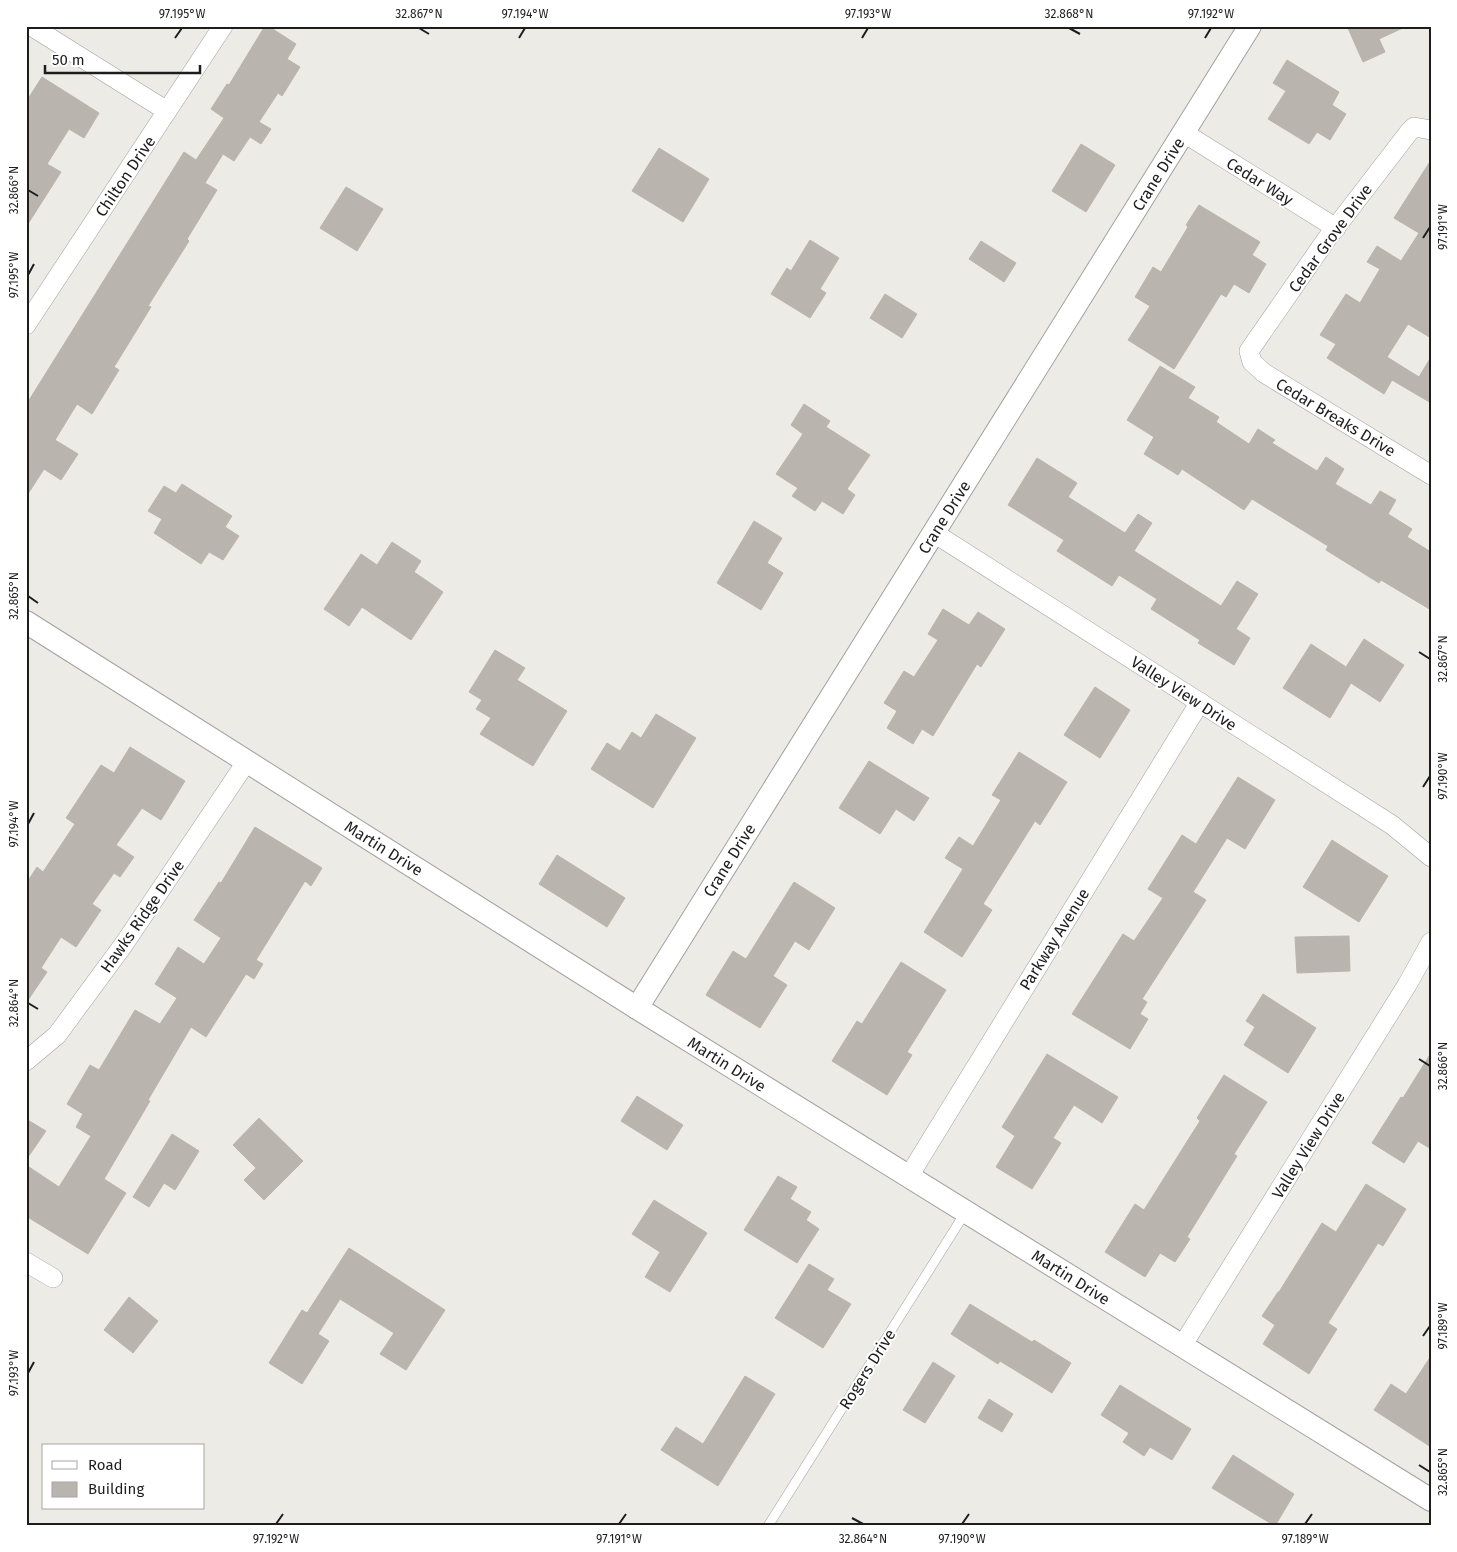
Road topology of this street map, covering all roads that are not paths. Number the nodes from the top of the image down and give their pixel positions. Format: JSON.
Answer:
{"nodes":[{"id":1,"x":31,"y":26,"type":"edge"},
{"id":2,"x":223,"y":26,"type":"edge"},
{"id":3,"x":1250,"y":26,"type":"edge"},
{"id":4,"x":167,"y":112,"type":"junction"},
{"id":5,"x":1422,"y":129,"type":"edge"},
{"id":6,"x":1184,"y":133,"type":"junction"},
{"id":7,"x":1336,"y":228,"type":"junction"},
{"id":8,"x":26,"y":324,"type":"edge"},
{"id":9,"x":1250,"y":351,"type":"joint"},
{"id":10,"x":1431,"y":475,"type":"edge"},
{"id":11,"x":934,"y":533,"type":"junction"},
{"id":12,"x":26,"y":622,"type":"edge"},
{"id":13,"x":1200,"y":702,"type":"junction"},
{"id":14,"x":247,"y":762,"type":"junction"},
{"id":15,"x":1431,"y":857,"type":"edge"},
{"id":16,"x":1431,"y":942,"type":"edge"},
{"id":17,"x":637,"y":1008,"type":"junction"},
{"id":18,"x":26,"y":1061,"type":"edge"},
{"id":19,"x":909,"y":1176,"type":"junction"},
{"id":20,"x":966,"y":1212,"type":"junction"},
{"id":21,"x":26,"y":1262,"type":"edge"},
{"id":22,"x":53,"y":1278,"type":"dead end"},
{"id":23,"x":1182,"y":1346,"type":"junction"},
{"id":24,"x":1431,"y":1500,"type":"edge"},
{"id":25,"x":768,"y":1526,"type":"edge"}],
"edges":[{"from":1,"to":4,"type":"street"},
{"from":2,"to":4,"type":"street","name":"Chilton Drive"},
{"from":3,"to":6,"type":"street","name":"Crane Drive"},
{"from":4,"to":8,"type":"street","name":"Chilton Drive"},
{"from":5,"to":7,"type":"street","name":"Cedar Grove Drive"},
{"from":6,"to":7,"type":"street","name":"Cedar Way"},
{"from":6,"to":11,"type":"street","name":"Crane Drive"},
{"from":7,"to":9,"type":"street","name":"Cedar Grove Drive"},
{"from":9,"to":10,"type":"street","name":"Cedar Breaks Drive"},
{"from":11,"to":13,"type":"street","name":"Valley View Drive"},
{"from":11,"to":17,"type":"street","name":"Crane Drive"},
{"from":12,"to":14,"type":"street","name":"Martin Drive"},
{"from":13,"to":15,"type":"street","name":"Valley View Drive"},
{"from":13,"to":19,"type":"street","name":"Parkway Avenue"},
{"from":14,"to":17,"type":"street","name":"Martin Drive"},
{"from":14,"to":18,"type":"street","name":"Hawks Ridge Drive"},
{"from":16,"to":23,"type":"street","name":"Valley View Drive"},
{"from":17,"to":19,"type":"street","name":"Martin Drive"},
{"from":19,"to":20,"type":"street","name":"Martin Drive"},
{"from":20,"to":23,"type":"street","name":"Martin Drive"},
{"from":20,"to":25,"type":"lane","name":"Rogers Drive"},
{"from":21,"to":22,"type":"street"},
{"from":23,"to":24,"type":"street","name":"Martin Drive"}]}
